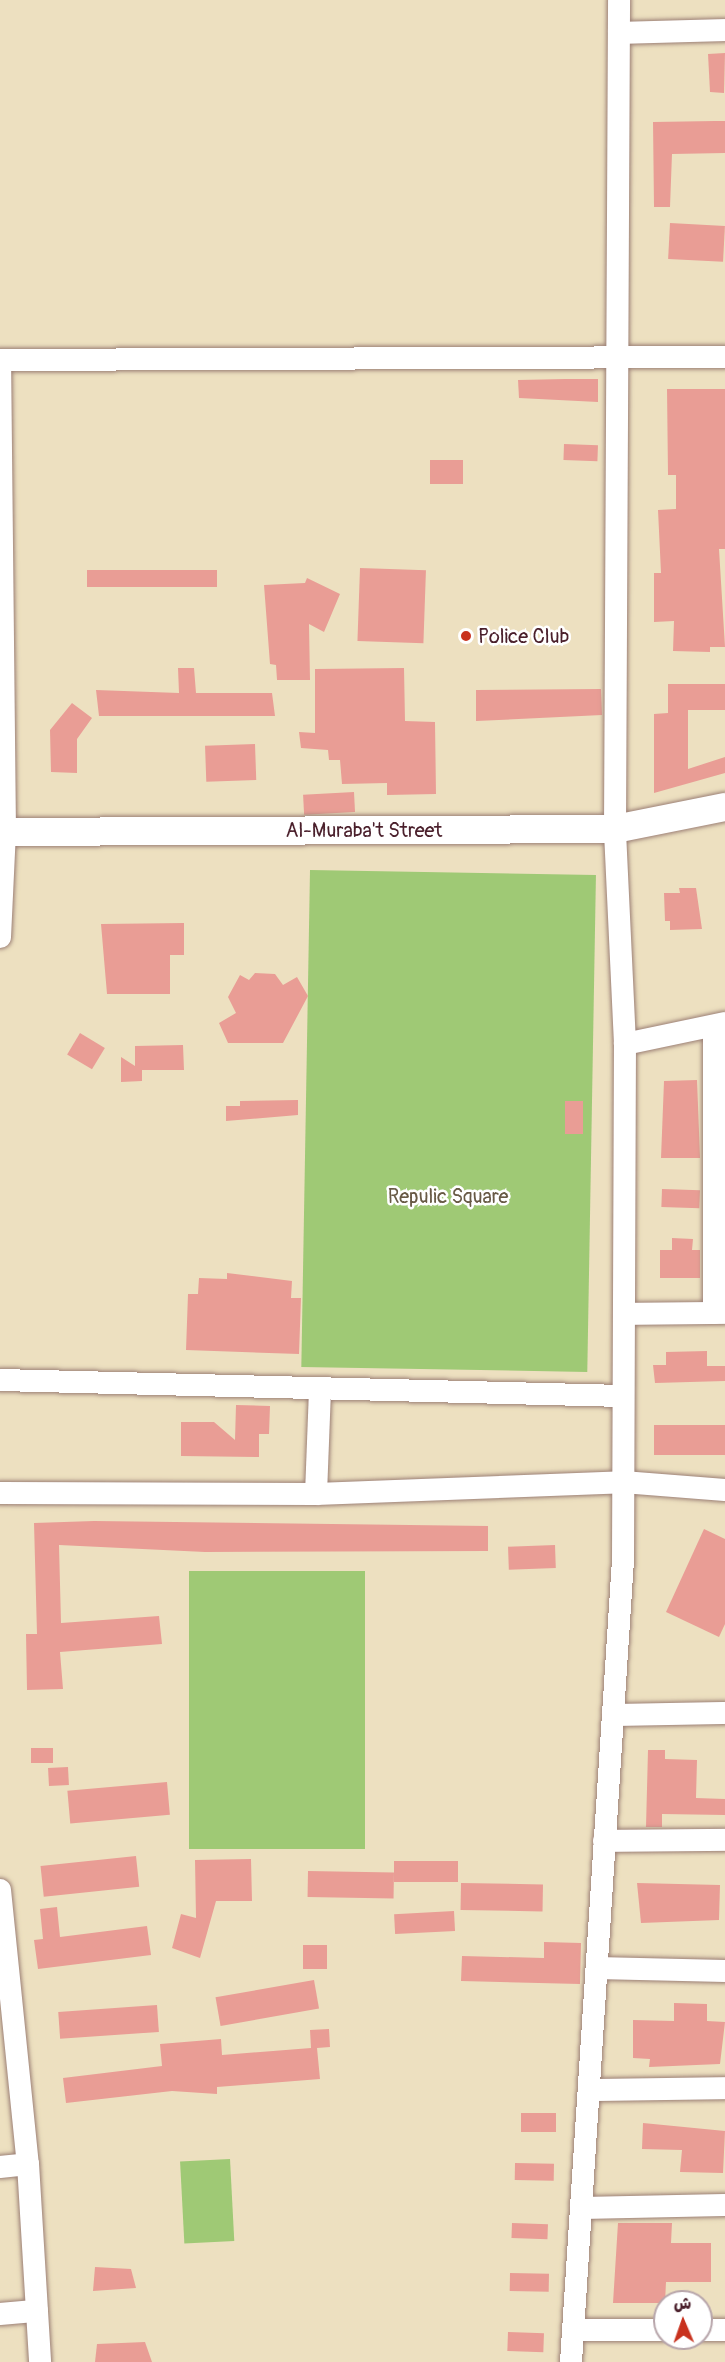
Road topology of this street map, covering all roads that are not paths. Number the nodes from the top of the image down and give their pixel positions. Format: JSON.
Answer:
{"nodes":[{"id":1,"x":619,"y":0,"type":"edge"},
{"id":2,"x":725,"y":30,"type":"edge"},
{"id":3,"x":619,"y":33,"type":"junction"},
{"id":4,"x":619,"y":355,"type":"junction"},
{"id":5,"x":725,"y":357,"type":"edge"},
{"id":6,"x":0,"y":360,"type":"edge"},
{"id":7,"x":2,"y":696,"type":"edge"},
{"id":8,"x":725,"y":807,"type":"edge"},
{"id":9,"x":615,"y":829,"type":"junction"},
{"id":10,"x":2,"y":832,"type":"edge"},
{"id":11,"x":0,"y":937,"type":"edge"},
{"id":12,"x":719,"y":1024,"type":"edge"},
{"id":13,"x":625,"y":1044,"type":"junction"},
{"id":14,"x":719,"y":1313,"type":"edge"},
{"id":15,"x":624,"y":1314,"type":"junction"},
{"id":16,"x":0,"y":1380,"type":"edge"},
{"id":17,"x":320,"y":1392,"type":"junction"},
{"id":18,"x":623,"y":1396,"type":"junction"},
{"id":19,"x":623,"y":1482,"type":"junction"},
{"id":20,"x":725,"y":1490,"type":"edge"},
{"id":21,"x":0,"y":1493,"type":"edge"},
{"id":22,"x":316,"y":1494,"type":"junction"},
{"id":23,"x":725,"y":1713,"type":"edge"},
{"id":24,"x":613,"y":1715,"type":"junction"},
{"id":25,"x":725,"y":1840,"type":"edge"},
{"id":26,"x":604,"y":1841,"type":"junction"},
{"id":27,"x":0,"y":1890,"type":"edge"},
{"id":28,"x":597,"y":1968,"type":"junction"},
{"id":29,"x":725,"y":1971,"type":"edge"},
{"id":30,"x":6,"y":2001,"type":"edge"},
{"id":31,"x":10,"y":2084,"type":"edge"},
{"id":32,"x":725,"y":2088,"type":"edge"},
{"id":33,"x":590,"y":2090,"type":"junction"},
{"id":34,"x":28,"y":2164,"type":"junction"},
{"id":35,"x":0,"y":2167,"type":"edge"},
{"id":36,"x":725,"y":2205,"type":"edge"},
{"id":37,"x":580,"y":2208,"type":"junction"},
{"id":38,"x":37,"y":2311,"type":"junction"},
{"id":39,"x":0,"y":2314,"type":"edge"},
{"id":40,"x":573,"y":2330,"type":"junction"},
{"id":41,"x":653,"y":2330,"type":"edge"},
{"id":42,"x":40,"y":2362,"type":"edge"},
{"id":43,"x":571,"y":2362,"type":"edge"}],
"edges":[{"from":1,"to":3,"type":"street"},
{"from":2,"to":3,"type":"street"},
{"from":3,"to":4,"type":"street"},
{"from":4,"to":5,"type":"street"},
{"from":4,"to":6,"type":"street"},
{"from":4,"to":9,"type":"street"},
{"from":6,"to":7,"type":"street"},
{"from":7,"to":10,"type":"street"},
{"from":8,"to":9,"type":"main road","name":"Al-Muraba't Street"},
{"from":9,"to":10,"type":"main road","name":"Al-Muraba't Street"},
{"from":9,"to":13,"type":"street"},
{"from":10,"to":11,"type":"street"},
{"from":12,"to":13,"type":"street"},
{"from":12,"to":14,"type":"street"},
{"from":13,"to":15,"type":"street"},
{"from":14,"to":15,"type":"street"},
{"from":15,"to":18,"type":"street"},
{"from":16,"to":17,"type":"street"},
{"from":17,"to":18,"type":"street"},
{"from":17,"to":22,"type":"street"},
{"from":18,"to":19,"type":"street"},
{"from":19,"to":20,"type":"street"},
{"from":19,"to":22,"type":"street"},
{"from":19,"to":24,"type":"street"},
{"from":21,"to":22,"type":"street"},
{"from":23,"to":24,"type":"street"},
{"from":24,"to":26,"type":"street"},
{"from":25,"to":26,"type":"street"},
{"from":26,"to":28,"type":"street"},
{"from":27,"to":30,"type":"street"},
{"from":28,"to":29,"type":"street"},
{"from":28,"to":33,"type":"street"},
{"from":30,"to":31,"type":"street"},
{"from":31,"to":34,"type":"street"},
{"from":32,"to":33,"type":"street"},
{"from":33,"to":37,"type":"street"},
{"from":34,"to":35,"type":"street"},
{"from":34,"to":38,"type":"street"},
{"from":36,"to":37,"type":"street"},
{"from":37,"to":40,"type":"street"},
{"from":38,"to":39,"type":"street"},
{"from":38,"to":42,"type":"street"},
{"from":40,"to":41,"type":"street"},
{"from":40,"to":43,"type":"street"}]}
